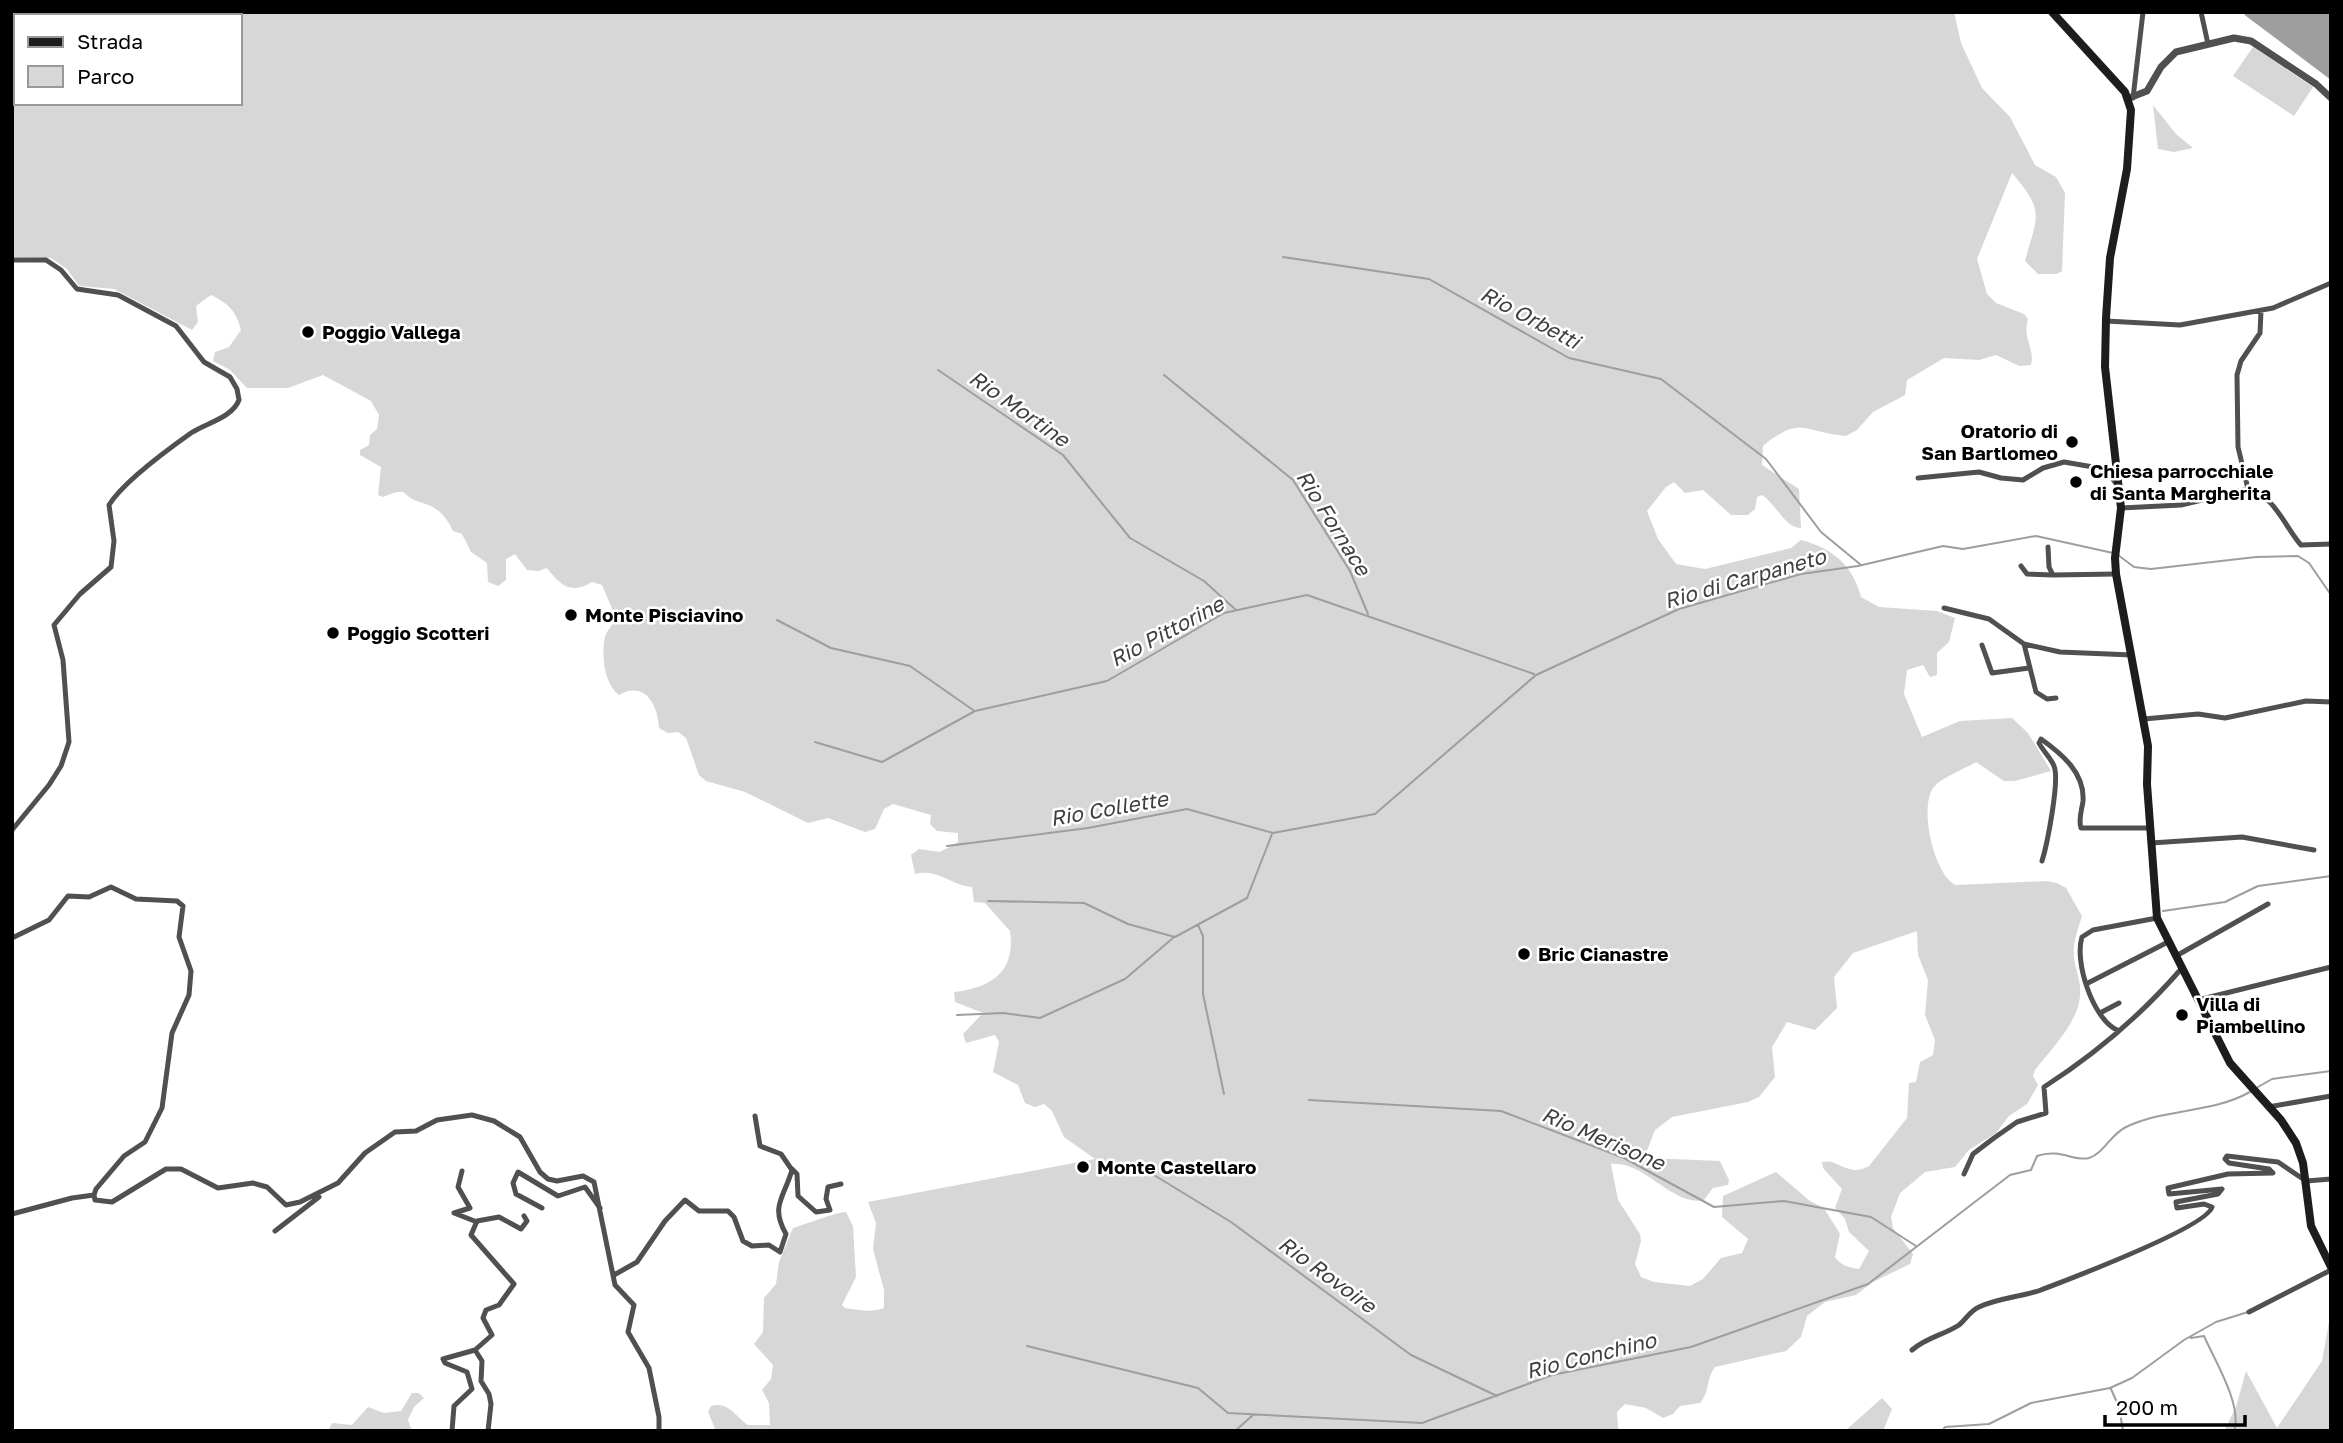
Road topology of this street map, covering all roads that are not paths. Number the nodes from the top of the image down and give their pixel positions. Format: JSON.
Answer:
{"nodes":[{"id":1,"x":2052,"y":12,"type":"edge"},
{"id":2,"x":2143,"y":12,"type":"edge"},
{"id":3,"x":2201,"y":12,"type":"edge"},
{"id":4,"x":2208,"y":44,"type":"junction"},
{"id":5,"x":2131,"y":98,"type":"junction"},
{"id":6,"x":2331,"y":98,"type":"edge"},
{"id":7,"x":12,"y":260,"type":"edge"},
{"id":8,"x":2331,"y":283,"type":"edge"},
{"id":9,"x":2261,"y":311,"type":"junction"},
{"id":10,"x":2106,"y":321,"type":"junction"},
{"id":11,"x":1918,"y":478,"type":"dead end"},
{"id":12,"x":2120,"y":489,"type":"junction"},
{"id":13,"x":2248,"y":489,"type":"junction"},
{"id":14,"x":2121,"y":508,"type":"junction"},
{"id":15,"x":2331,"y":544,"type":"edge"},
{"id":16,"x":2048,"y":547,"type":"dead end"},
{"id":17,"x":2021,"y":566,"type":"dead end"},
{"id":18,"x":2116,"y":574,"type":"junction"},
{"id":19,"x":2053,"y":575,"type":"junction"},
{"id":20,"x":1944,"y":608,"type":"dead end"},
{"id":21,"x":2024,"y":644,"type":"junction"},
{"id":22,"x":1982,"y":645,"type":"dead end"},
{"id":23,"x":2133,"y":655,"type":"junction"},
{"id":24,"x":2029,"y":668,"type":"junction"},
{"id":25,"x":2056,"y":698,"type":"dead end"},
{"id":26,"x":2331,"y":702,"type":"edge"},
{"id":27,"x":2144,"y":719,"type":"junction"},
{"id":28,"x":2150,"y":828,"type":"junction"},
{"id":29,"x":12,"y":830,"type":"edge"},
{"id":30,"x":2151,"y":843,"type":"junction"},
{"id":31,"x":2314,"y":850,"type":"dead end"},
{"id":32,"x":2042,"y":861,"type":"dead end"},
{"id":33,"x":2268,"y":904,"type":"dead end"},
{"id":34,"x":2158,"y":918,"type":"junction"},
{"id":35,"x":12,"y":938,"type":"edge"},
{"id":36,"x":2168,"y":942,"type":"junction"},
{"id":37,"x":2176,"y":956,"type":"junction"},
{"id":38,"x":2331,"y":967,"type":"edge"},
{"id":39,"x":2182,"y":968,"type":"junction"},
{"id":40,"x":2086,"y":985,"type":"junction"},
{"id":41,"x":2199,"y":1000,"type":"junction"},
{"id":42,"x":2119,"y":1003,"type":"dead end"},
{"id":43,"x":2100,"y":1013,"type":"junction"},
{"id":44,"x":2117,"y":1030,"type":"junction"},
{"id":45,"x":2331,"y":1096,"type":"edge"},
{"id":46,"x":2268,"y":1107,"type":"junction"},
{"id":47,"x":755,"y":1116,"type":"dead end"},
{"id":48,"x":792,"y":1169,"type":"junction"},
{"id":49,"x":462,"y":1171,"type":"dead end"},
{"id":50,"x":1964,"y":1174,"type":"dead end"},
{"id":51,"x":2331,"y":1179,"type":"edge"},
{"id":52,"x":2306,"y":1181,"type":"junction"},
{"id":53,"x":841,"y":1184,"type":"dead end"},
{"id":54,"x":323,"y":1192,"type":"junction"},
{"id":55,"x":94,"y":1195,"type":"junction"},
{"id":56,"x":542,"y":1208,"type":"dead end"},
{"id":57,"x":600,"y":1208,"type":"junction"},
{"id":58,"x":12,"y":1214,"type":"edge"},
{"id":59,"x":524,"y":1216,"type":"dead end"},
{"id":60,"x":477,"y":1222,"type":"junction"},
{"id":61,"x":275,"y":1231,"type":"dead end"},
{"id":62,"x":2331,"y":1268,"type":"edge"},
{"id":63,"x":614,"y":1275,"type":"junction"},
{"id":64,"x":2249,"y":1312,"type":"dead end"},
{"id":65,"x":474,"y":1350,"type":"junction"},
{"id":66,"x":1912,"y":1350,"type":"dead end"},
{"id":67,"x":452,"y":1431,"type":"edge"},
{"id":68,"x":488,"y":1431,"type":"edge"},
{"id":69,"x":659,"y":1431,"type":"edge"}],
"edges":[{"from":1,"to":5,"type":"main road"},
{"from":2,"to":5,"type":"street"},
{"from":3,"to":4,"type":"street"},
{"from":4,"to":5,"type":"street"},
{"from":4,"to":6,"type":"street"},
{"from":5,"to":10,"type":"main road"},
{"from":7,"to":29,"type":"street"},
{"from":8,"to":9,"type":"street"},
{"from":9,"to":10,"type":"street"},
{"from":9,"to":13,"type":"street"},
{"from":10,"to":12,"type":"main road"},
{"from":11,"to":12,"type":"street"},
{"from":12,"to":14,"type":"main road"},
{"from":13,"to":14,"type":"street"},
{"from":13,"to":15,"type":"street"},
{"from":14,"to":18,"type":"main road"},
{"from":16,"to":19,"type":"street"},
{"from":17,"to":19,"type":"street"},
{"from":18,"to":19,"type":"street"},
{"from":18,"to":23,"type":"main road"},
{"from":20,"to":21,"type":"street"},
{"from":21,"to":23,"type":"street"},
{"from":21,"to":24,"type":"street"},
{"from":22,"to":24,"type":"street"},
{"from":23,"to":27,"type":"main road"},
{"from":24,"to":25,"type":"street"},
{"from":26,"to":27,"type":"street"},
{"from":27,"to":28,"type":"main road"},
{"from":28,"to":30,"type":"main road"},
{"from":28,"to":32,"type":"street"},
{"from":30,"to":31,"type":"street"},
{"from":30,"to":34,"type":"main road"},
{"from":33,"to":37,"type":"street"},
{"from":34,"to":36,"type":"main road"},
{"from":34,"to":40,"type":"street"},
{"from":35,"to":55,"type":"street"},
{"from":36,"to":37,"type":"main road"},
{"from":36,"to":40,"type":"street"},
{"from":37,"to":39,"type":"main road"},
{"from":38,"to":41,"type":"street"},
{"from":39,"to":41,"type":"main road"},
{"from":39,"to":44,"type":"street"},
{"from":40,"to":43,"type":"street"},
{"from":41,"to":46,"type":"main road"},
{"from":42,"to":43,"type":"street"},
{"from":43,"to":44,"type":"street"},
{"from":44,"to":50,"type":"street"},
{"from":45,"to":46,"type":"street"},
{"from":46,"to":52,"type":"main road"},
{"from":47,"to":48,"type":"street"},
{"from":48,"to":53,"type":"street"},
{"from":48,"to":63,"type":"street"},
{"from":49,"to":60,"type":"street"},
{"from":51,"to":52,"type":"street"},
{"from":52,"to":62,"type":"main road"},
{"from":52,"to":66,"type":"street"},
{"from":54,"to":55,"type":"street"},
{"from":54,"to":57,"type":"street"},
{"from":54,"to":61,"type":"street"},
{"from":55,"to":58,"type":"street"},
{"from":56,"to":57,"type":"street"},
{"from":57,"to":63,"type":"street"},
{"from":59,"to":60,"type":"street"},
{"from":60,"to":65,"type":"street"},
{"from":62,"to":64,"type":"street"},
{"from":63,"to":69,"type":"street"},
{"from":65,"to":67,"type":"street"},
{"from":65,"to":68,"type":"street"}]}
